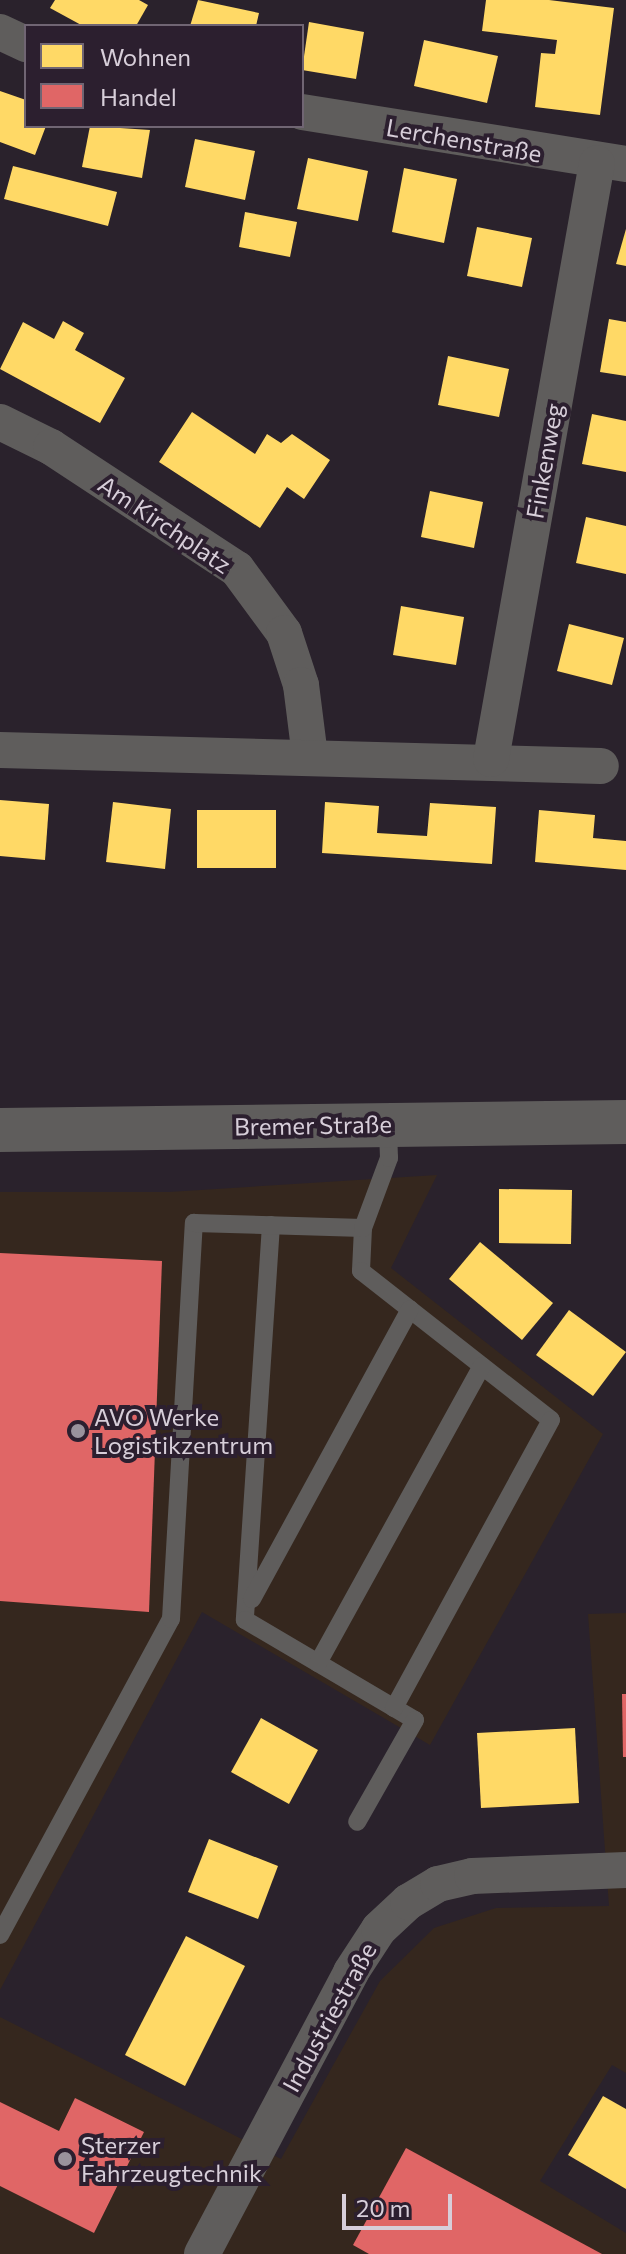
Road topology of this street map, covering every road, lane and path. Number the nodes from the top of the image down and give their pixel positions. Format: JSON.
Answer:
{"nodes":[{"id":1,"x":0,"y":32,"type":"edge"},
{"id":2,"x":24,"y":43,"type":"edge"},
{"id":3,"x":304,"y":112,"type":"edge"},
{"id":4,"x":612,"y":163,"type":"edge"},
{"id":5,"x":0,"y":422,"type":"edge"},
{"id":6,"x":0,"y":750,"type":"edge"},
{"id":7,"x":310,"y":756,"type":"junction"},
{"id":8,"x":491,"y":759,"type":"junction"},
{"id":9,"x":601,"y":766,"type":"dead end"},
{"id":10,"x":626,"y":1122,"type":"edge"},
{"id":11,"x":388,"y":1124,"type":"junction"},
{"id":12,"x":0,"y":1130,"type":"edge"},
{"id":13,"x":271,"y":1225,"type":"junction"},
{"id":14,"x":363,"y":1228,"type":"junction"},
{"id":15,"x":410,"y":1309,"type":"junction"},
{"id":16,"x":482,"y":1366,"type":"junction"},
{"id":17,"x":248,"y":1605,"type":"junction"},
{"id":18,"x":318,"y":1663,"type":"junction"},
{"id":19,"x":394,"y":1708,"type":"junction"},
{"id":20,"x":357,"y":1822,"type":"dead end"},
{"id":21,"x":626,"y":1870,"type":"edge"},
{"id":22,"x":0,"y":1935,"type":"edge"},
{"id":23,"x":202,"y":2254,"type":"edge"}],
"edges":[{"from":1,"to":2,"type":"street"},
{"from":3,"to":4,"type":"street","name":"Lerchenstraße"},
{"from":4,"to":8,"type":"street","name":"Finkenweg"},
{"from":5,"to":7,"type":"street","name":"Am Kirchplatz"},
{"from":6,"to":7,"type":"street"},
{"from":7,"to":8,"type":"street"},
{"from":8,"to":9,"type":"street"},
{"from":10,"to":11,"type":"street","name":"Bremer Straße"},
{"from":11,"to":12,"type":"street","name":"Bremer Straße"},
{"from":11,"to":14,"type":"lane"},
{"from":13,"to":14,"type":"lane"},
{"from":13,"to":17,"type":"lane"},
{"from":13,"to":22,"type":"lane"},
{"from":14,"to":15,"type":"lane"},
{"from":15,"to":16,"type":"lane"},
{"from":15,"to":17,"type":"lane"},
{"from":16,"to":18,"type":"lane"},
{"from":16,"to":19,"type":"lane"},
{"from":17,"to":18,"type":"lane"},
{"from":18,"to":19,"type":"lane"},
{"from":19,"to":20,"type":"lane"},
{"from":21,"to":23,"type":"street","name":"Industriestraße"}]}
